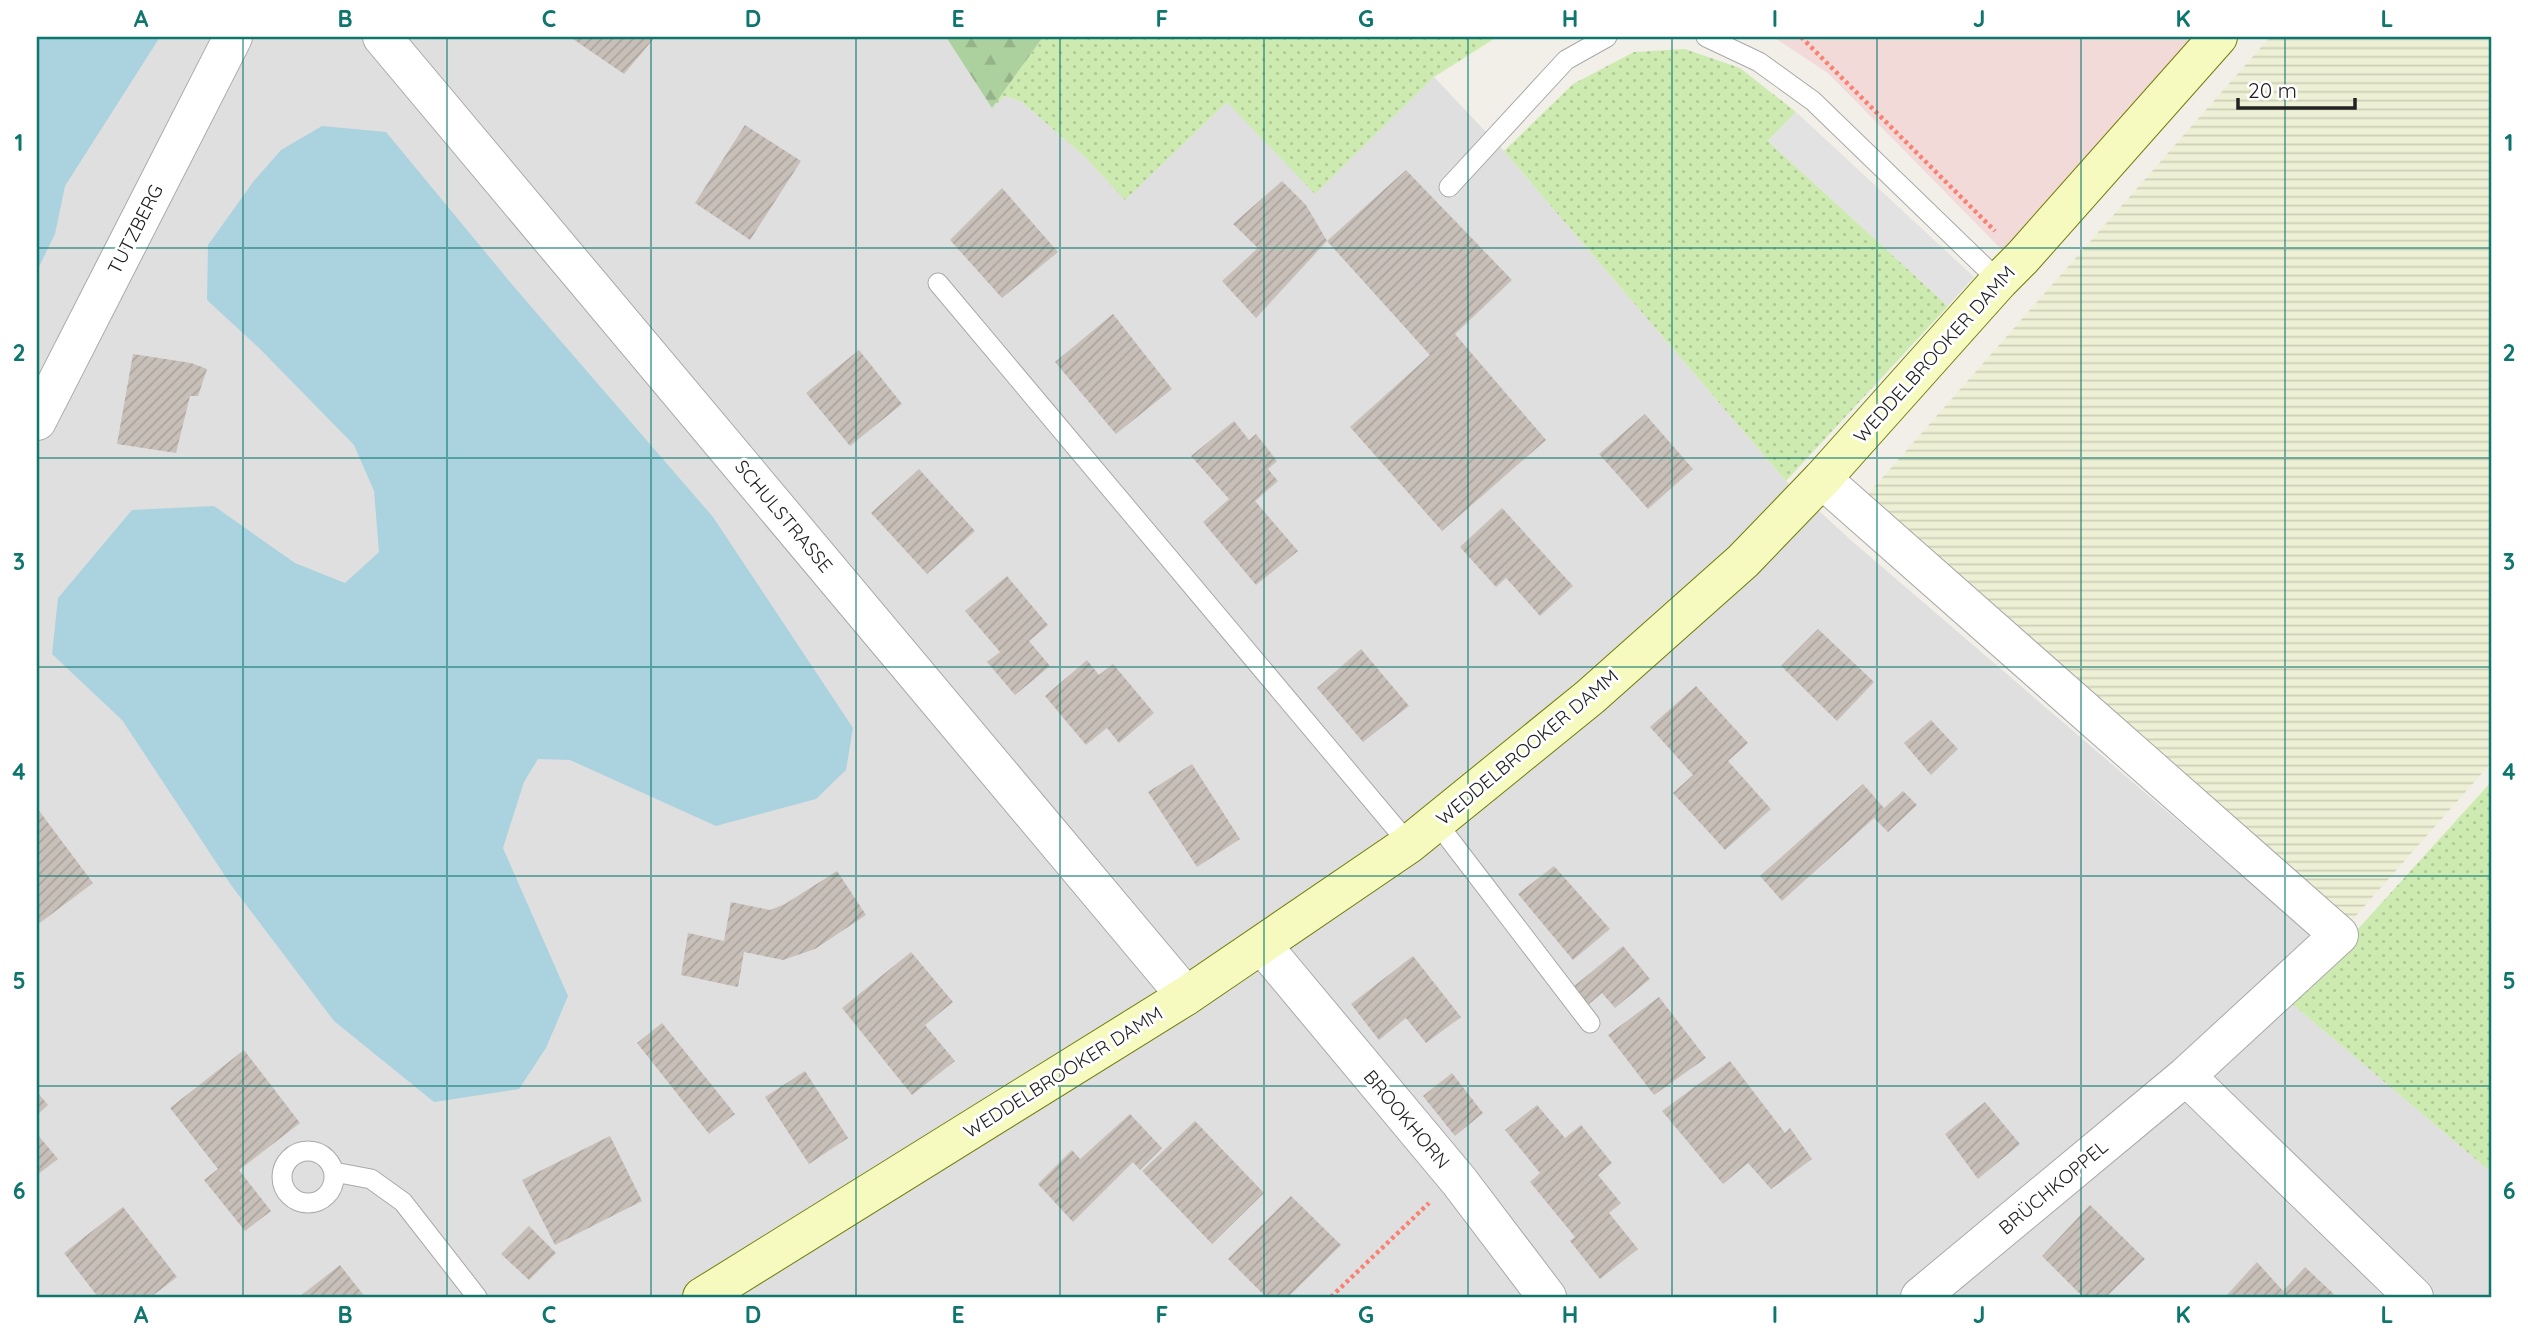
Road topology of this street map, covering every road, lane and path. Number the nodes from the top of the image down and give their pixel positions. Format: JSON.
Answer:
{"nodes":[{"id":1,"x":233,"y":37,"type":"edge"},
{"id":2,"x":382,"y":37,"type":"edge"},
{"id":3,"x":1607,"y":37,"type":"edge"},
{"id":4,"x":1706,"y":37,"type":"edge"},
{"id":5,"x":1801,"y":37,"type":"edge"},
{"id":6,"x":2218,"y":37,"type":"edge"},
{"id":7,"x":1449,"y":187,"type":"dead end"},
{"id":8,"x":2011,"y":270,"type":"junction"},
{"id":9,"x":938,"y":283,"type":"dead end"},
{"id":10,"x":37,"y":421,"type":"edge"},
{"id":11,"x":1822,"y":479,"type":"junction"},
{"id":12,"x":1423,"y":833,"type":"junction"},
{"id":13,"x":1262,"y":945,"type":"junction"},
{"id":14,"x":1186,"y":996,"type":"junction"},
{"id":15,"x":1590,"y":1023,"type":"dead end"},
{"id":16,"x":2186,"y":1076,"type":"junction"},
{"id":17,"x":334,"y":1172,"type":"dead end"},
{"id":18,"x":1459,"y":1181,"type":"junction"},
{"id":19,"x":477,"y":1297,"type":"edge"},
{"id":20,"x":702,"y":1297,"type":"edge"},
{"id":21,"x":1331,"y":1297,"type":"edge"},
{"id":22,"x":1547,"y":1297,"type":"edge"},
{"id":23,"x":1920,"y":1297,"type":"edge"},
{"id":24,"x":2414,"y":1297,"type":"edge"}],
"edges":[{"from":1,"to":10,"type":"street","name":"TUTZBERG"},
{"from":2,"to":14,"type":"street","name":"SCHULSTRASSE"},
{"from":3,"to":7,"type":"lane"},
{"from":4,"to":8,"type":"lane"},
{"from":5,"to":8,"type":"path"},
{"from":6,"to":8,"type":"street","name":"WEDDELBROOKER DAMM"},
{"from":8,"to":11,"type":"street","name":"WEDDELBROOKER DAMM"},
{"from":9,"to":12,"type":"lane"},
{"from":11,"to":12,"type":"street","name":"WEDDELBROOKER DAMM"},
{"from":11,"to":16,"type":"street","name":"BRÜCHKOPPEL"},
{"from":12,"to":13,"type":"street","name":"WEDDELBROOKER DAMM"},
{"from":12,"to":15,"type":"lane"},
{"from":13,"to":14,"type":"street","name":"WEDDELBROOKER DAMM"},
{"from":13,"to":18,"type":"street","name":"BROOKHORN"},
{"from":14,"to":20,"type":"street","name":"WEDDELBROOKER DAMM"},
{"from":16,"to":23,"type":"street","name":"BRÜCHKOPPEL"},
{"from":16,"to":24,"type":"street"},
{"from":17,"to":19,"type":"lane"},
{"from":18,"to":21,"type":"path"},
{"from":18,"to":22,"type":"street","name":"BROOKHORN"}]}
